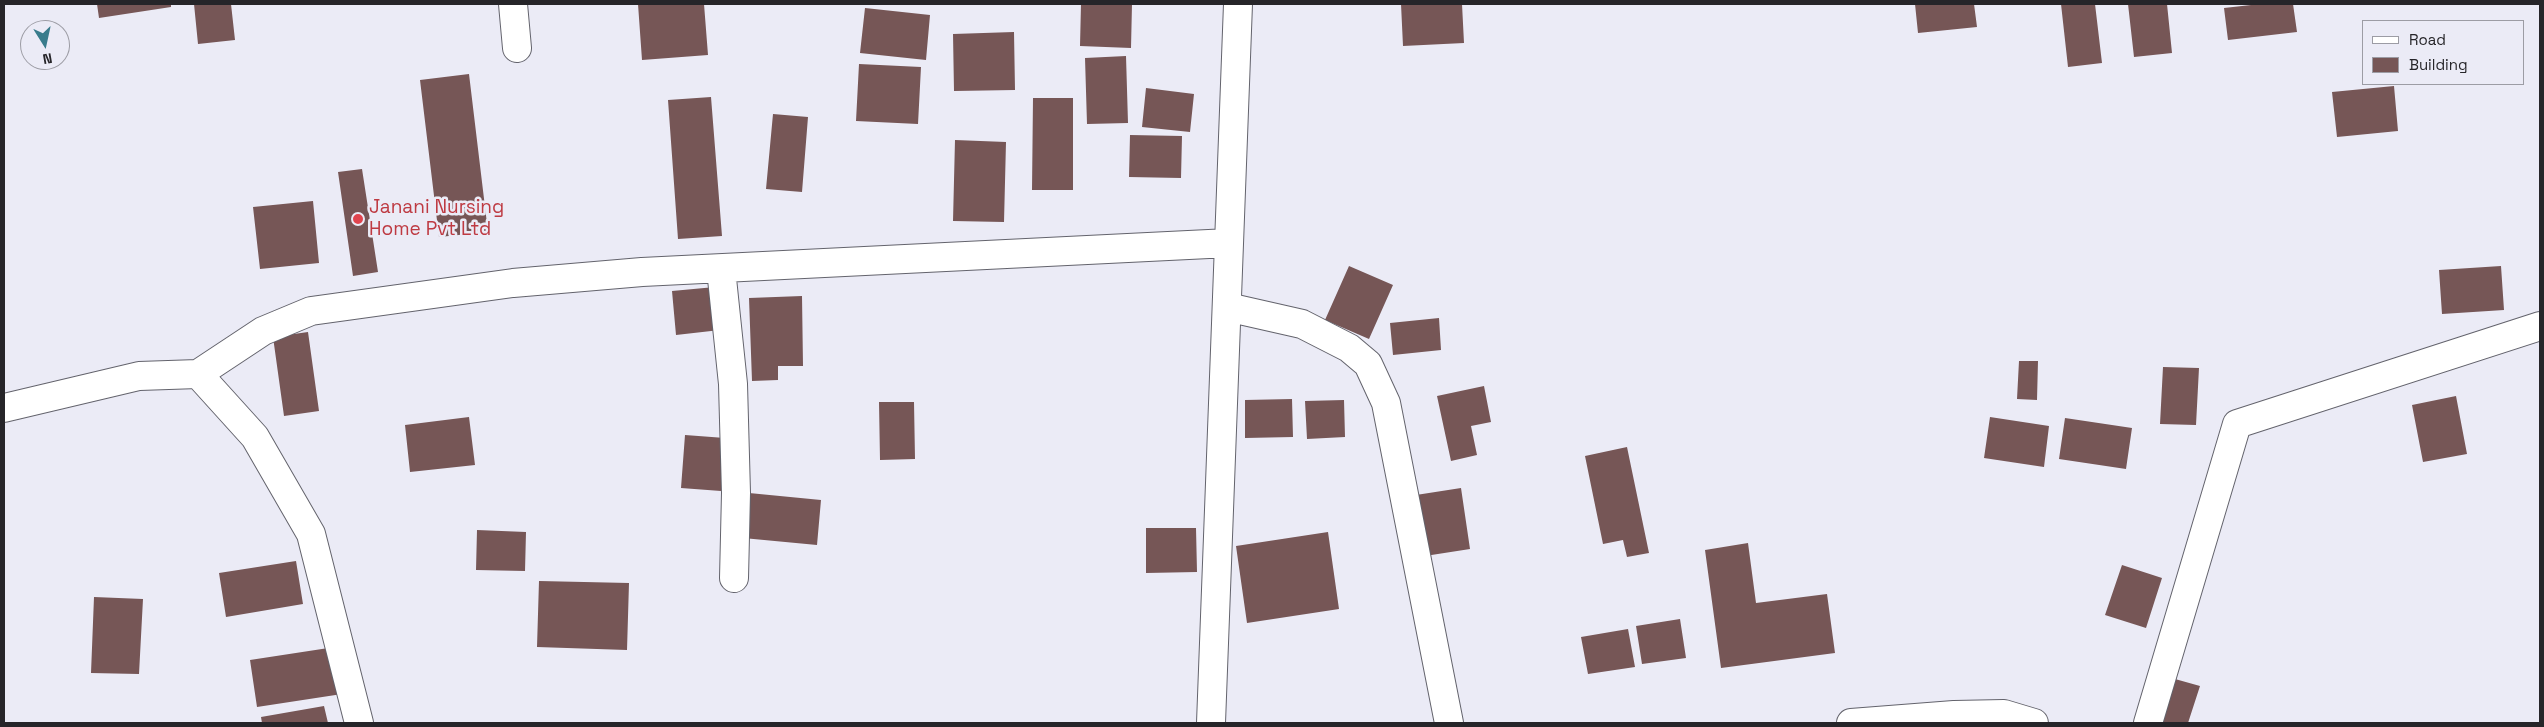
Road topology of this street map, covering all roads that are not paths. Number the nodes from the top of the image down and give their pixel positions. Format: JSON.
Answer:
{"nodes":[{"id":1,"x":513,"y":4,"type":"edge"},
{"id":2,"x":1238,"y":4,"type":"edge"},
{"id":3,"x":517,"y":48,"type":"dead end"},
{"id":4,"x":1229,"y":243,"type":"junction"},
{"id":5,"x":721,"y":269,"type":"junction"},
{"id":6,"x":1226,"y":307,"type":"junction"},
{"id":7,"x":2540,"y":326,"type":"edge"},
{"id":8,"x":198,"y":374,"type":"junction"},
{"id":9,"x":4,"y":408,"type":"edge"},
{"id":10,"x":734,"y":578,"type":"dead end"},
{"id":11,"x":360,"y":723,"type":"edge"},
{"id":12,"x":1211,"y":723,"type":"edge"},
{"id":13,"x":1449,"y":723,"type":"edge"},
{"id":14,"x":1852,"y":723,"type":"edge"},
{"id":15,"x":2034,"y":723,"type":"edge"},
{"id":16,"x":2148,"y":723,"type":"edge"}],
"edges":[{"from":1,"to":3,"type":"street"},
{"from":2,"to":4,"type":"street"},
{"from":4,"to":5,"type":"street"},
{"from":4,"to":6,"type":"street"},
{"from":5,"to":8,"type":"street"},
{"from":5,"to":10,"type":"street"},
{"from":6,"to":12,"type":"street"},
{"from":6,"to":13,"type":"street"},
{"from":7,"to":16,"type":"street"},
{"from":8,"to":9,"type":"street"},
{"from":8,"to":11,"type":"street"},
{"from":14,"to":15,"type":"street"}]}
